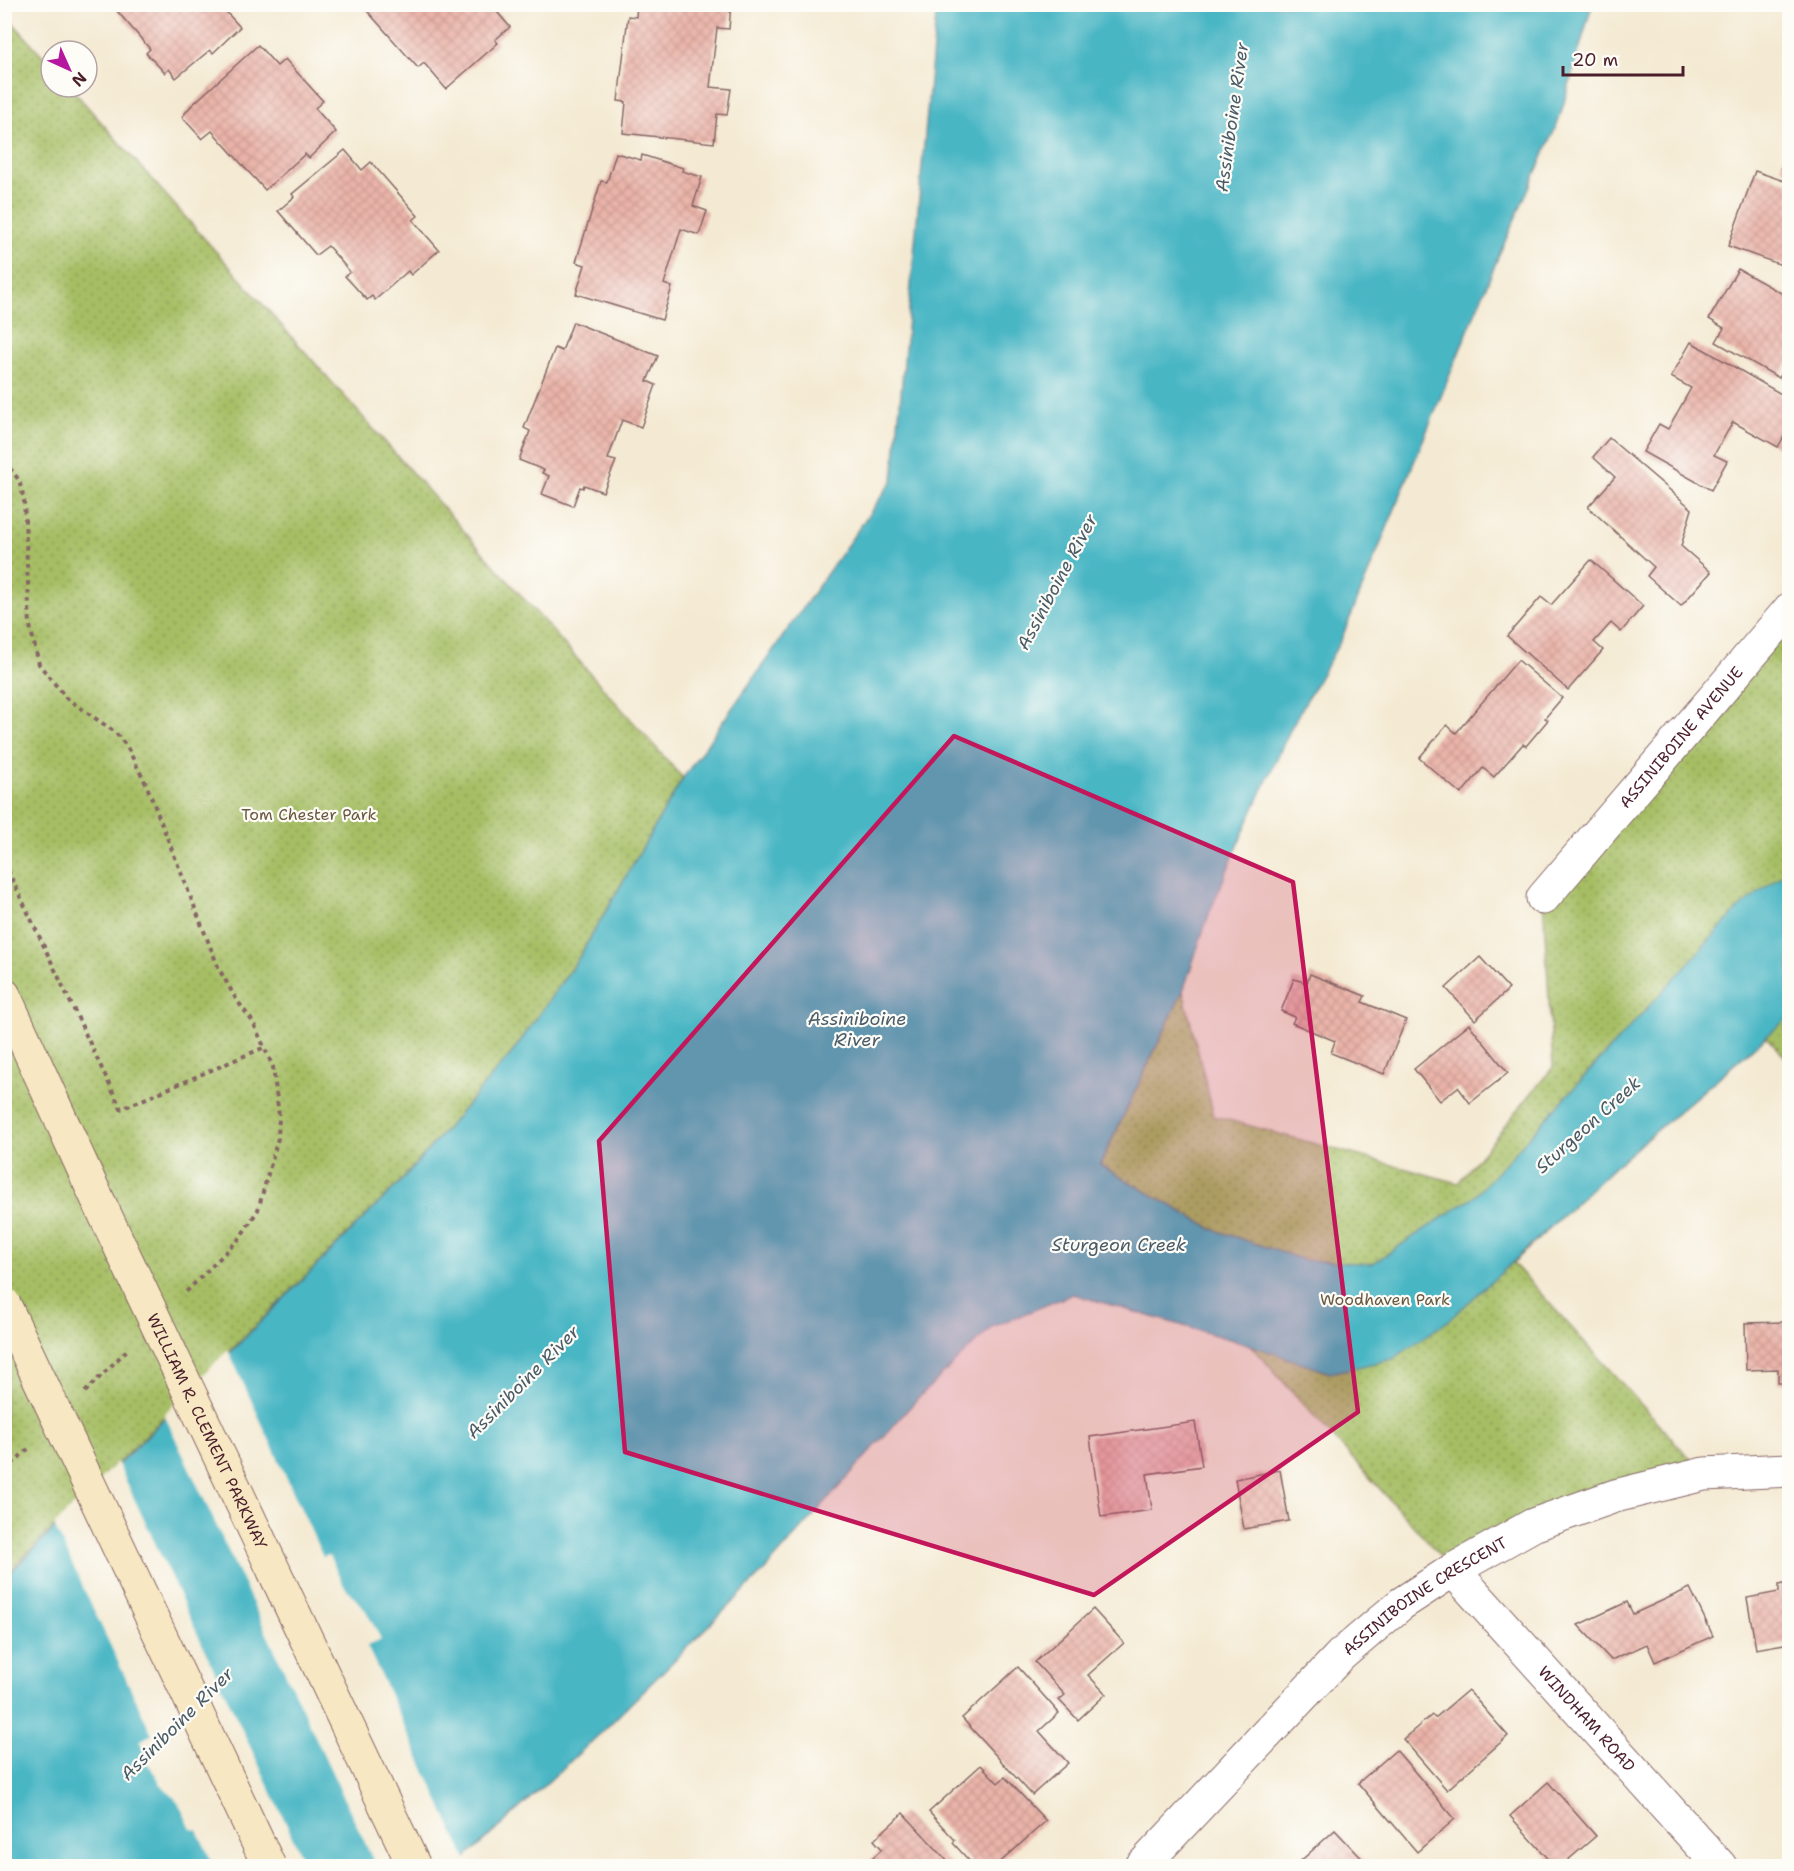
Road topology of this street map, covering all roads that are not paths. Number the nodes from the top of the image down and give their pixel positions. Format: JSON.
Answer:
{"nodes":[{"id":1,"x":1790,"y":609,"type":"edge"},
{"id":2,"x":1543,"y":898,"type":"dead end"},
{"id":3,"x":4,"y":995,"type":"edge"},
{"id":4,"x":4,"y":1304,"type":"edge"},
{"id":5,"x":1790,"y":1470,"type":"edge"},
{"id":6,"x":1453,"y":1570,"type":"junction"},
{"id":7,"x":269,"y":1866,"type":"edge"},
{"id":8,"x":414,"y":1866,"type":"edge"},
{"id":9,"x":1142,"y":1866,"type":"edge"},
{"id":10,"x":1720,"y":1866,"type":"edge"}],
"edges":[{"from":1,"to":2,"type":"street","name":"ASSINIBOINE AVENUE"},
{"from":3,"to":8,"type":"main road","name":"WILLIAM R. CLEMENT PARKWAY","bridge":true},
{"from":4,"to":7,"type":"main road","bridge":true},
{"from":5,"to":6,"type":"street","name":"ASSINIBOINE CRESCENT"},
{"from":6,"to":9,"type":"street","name":"ASSINIBOINE CRESCENT"},
{"from":6,"to":10,"type":"street","name":"WINDHAM ROAD"}]}
